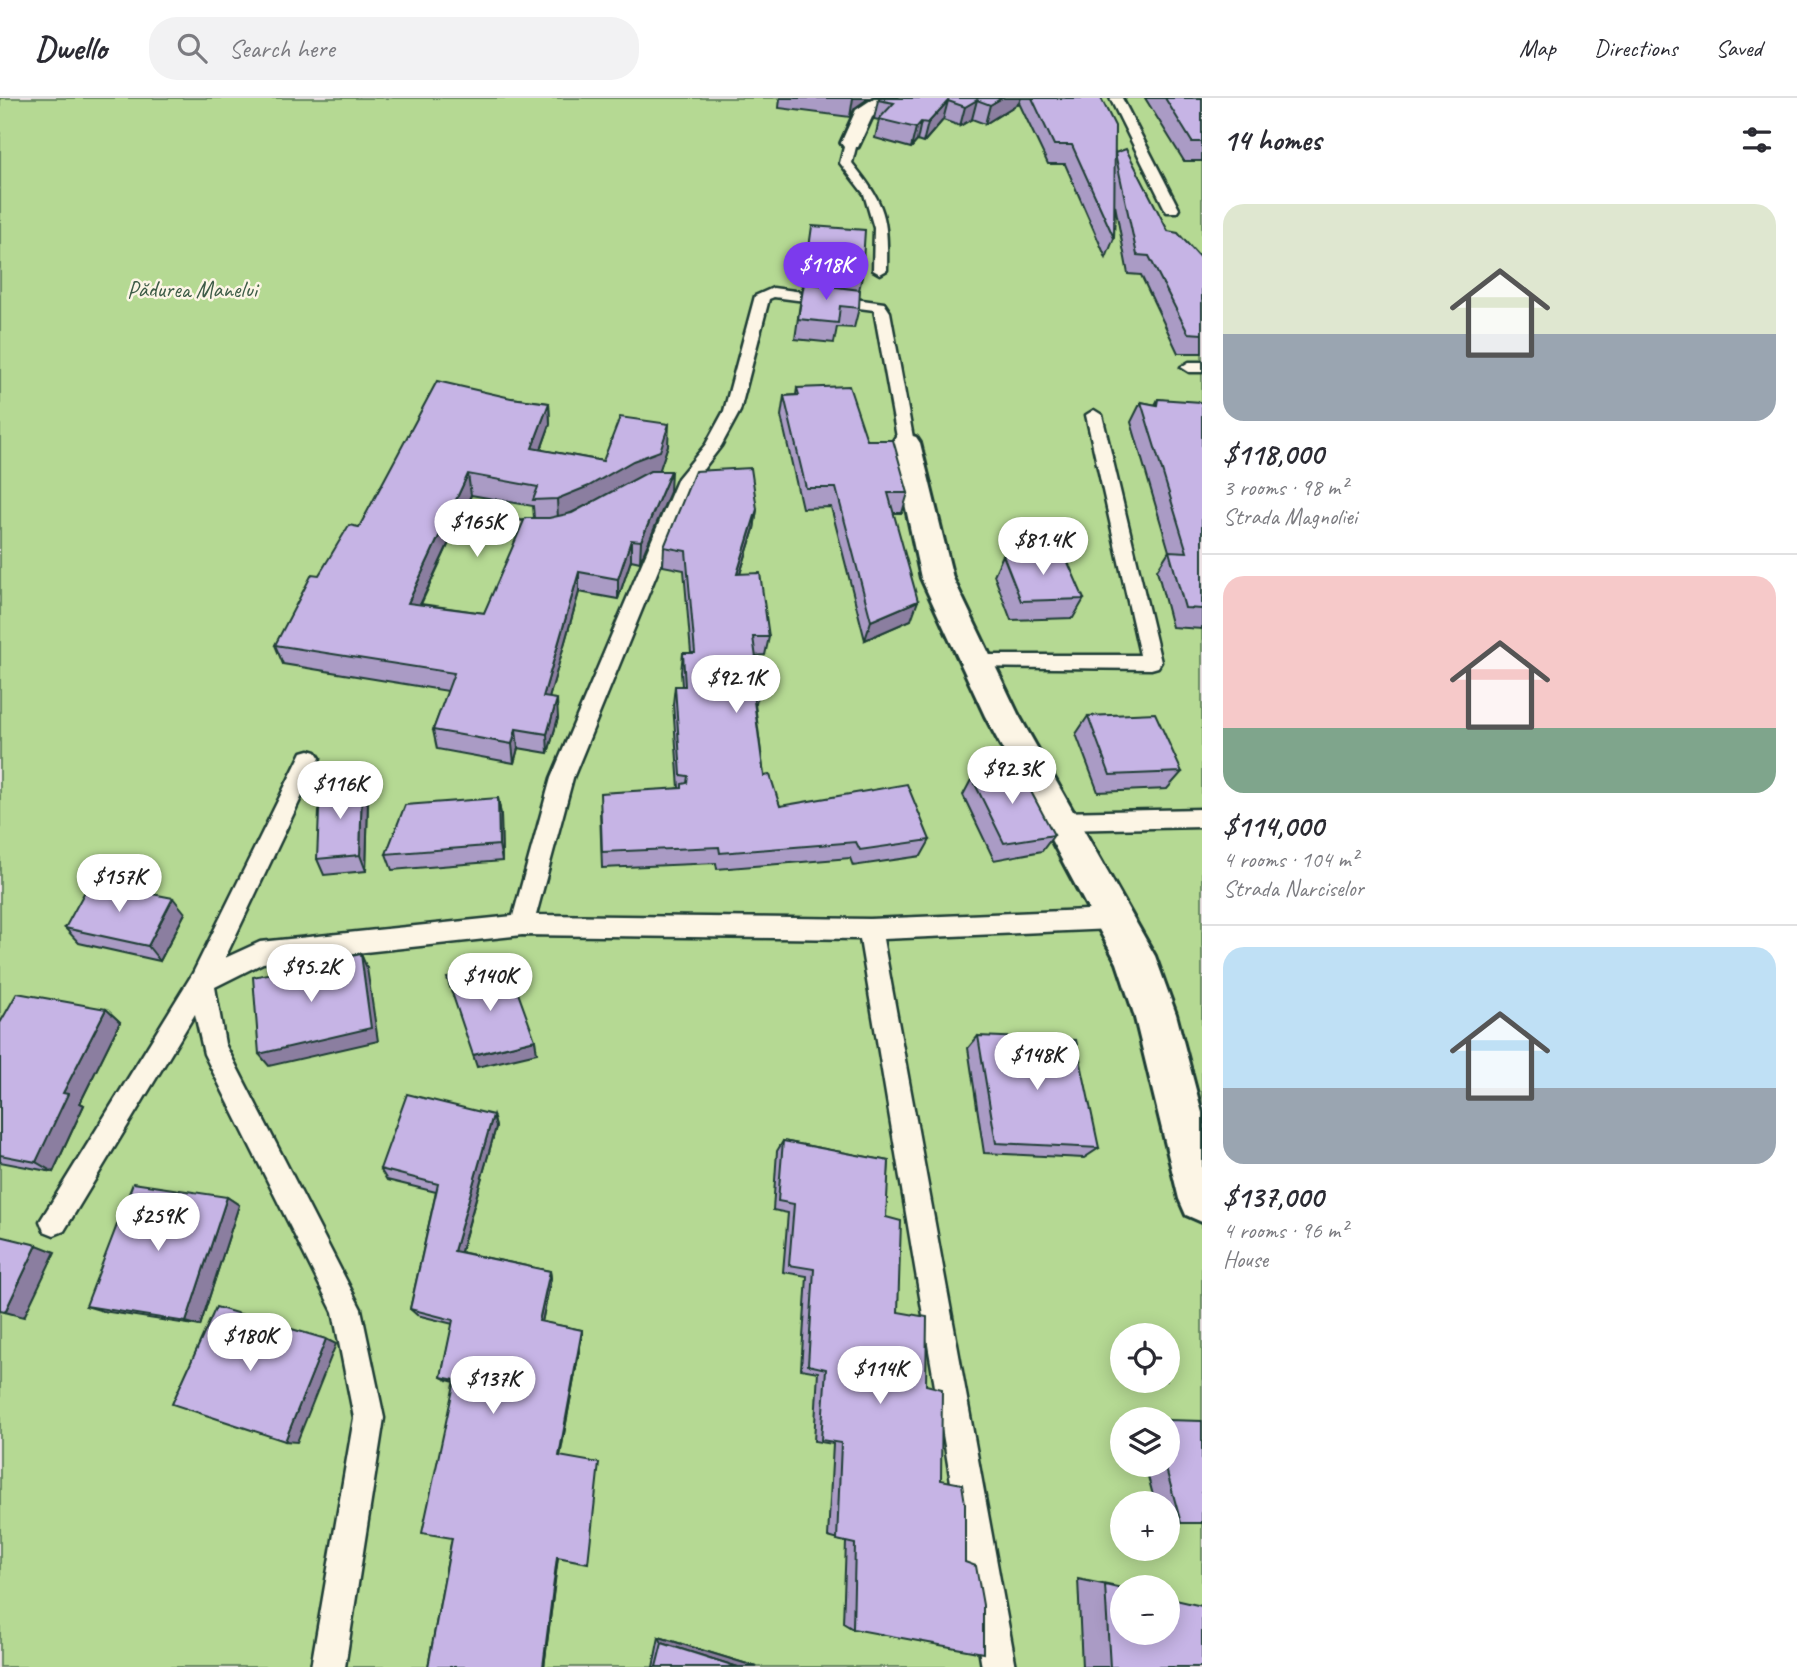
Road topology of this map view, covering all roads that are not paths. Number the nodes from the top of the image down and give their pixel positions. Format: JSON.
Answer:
{"nodes":[{"id":1,"x":887,"y":98,"type":"edge"},
{"id":2,"x":1116,"y":98,"type":"edge"},
{"id":3,"x":850,"y":143,"type":"joint"},
{"id":4,"x":1172,"y":209,"type":"dead end"},
{"id":5,"x":880,"y":270,"type":"dead end"},
{"id":6,"x":1094,"y":415,"type":"dead end"},
{"id":7,"x":906,"y":443,"type":"joint"},
{"id":8,"x":667,"y":477,"type":"edge"},
{"id":9,"x":687,"y":478,"type":"junction"},
{"id":10,"x":484,"y":526,"type":"dead end"},
{"id":11,"x":567,"y":526,"type":"edge"},
{"id":12,"x":976,"y":662,"type":"junction"},
{"id":13,"x":309,"y":758,"type":"dead end"},
{"id":14,"x":1202,"y":818,"type":"edge"},
{"id":15,"x":1059,"y":821,"type":"junction"},
{"id":16,"x":1112,"y":919,"type":"junction"},
{"id":17,"x":522,"y":925,"type":"junction"},
{"id":18,"x":870,"y":929,"type":"junction"},
{"id":19,"x":202,"y":981,"type":"junction"},
{"id":20,"x":1200,"y":1179,"type":"edge"},
{"id":21,"x":54,"y":1221,"type":"dead end"},
{"id":22,"x":328,"y":1667,"type":"edge"},
{"id":23,"x":999,"y":1667,"type":"edge"}],
"edges":[{"from":1,"to":3,"type":"street"},
{"from":2,"to":4,"type":"lane"},
{"from":3,"to":5,"type":"lane"},
{"from":6,"to":12,"type":"lane"},
{"from":7,"to":9,"type":"lane"},
{"from":7,"to":12,"type":"street"},
{"from":8,"to":9,"type":"lane"},
{"from":9,"to":17,"type":"lane"},
{"from":10,"to":11,"type":"lane"},
{"from":12,"to":15,"type":"street"},
{"from":13,"to":19,"type":"lane"},
{"from":14,"to":15,"type":"lane"},
{"from":15,"to":16,"type":"street"},
{"from":16,"to":18,"type":"lane"},
{"from":16,"to":20,"type":"street"},
{"from":17,"to":18,"type":"lane"},
{"from":17,"to":19,"type":"lane"},
{"from":18,"to":23,"type":"lane"},
{"from":19,"to":21,"type":"lane"},
{"from":19,"to":22,"type":"lane"}]}
